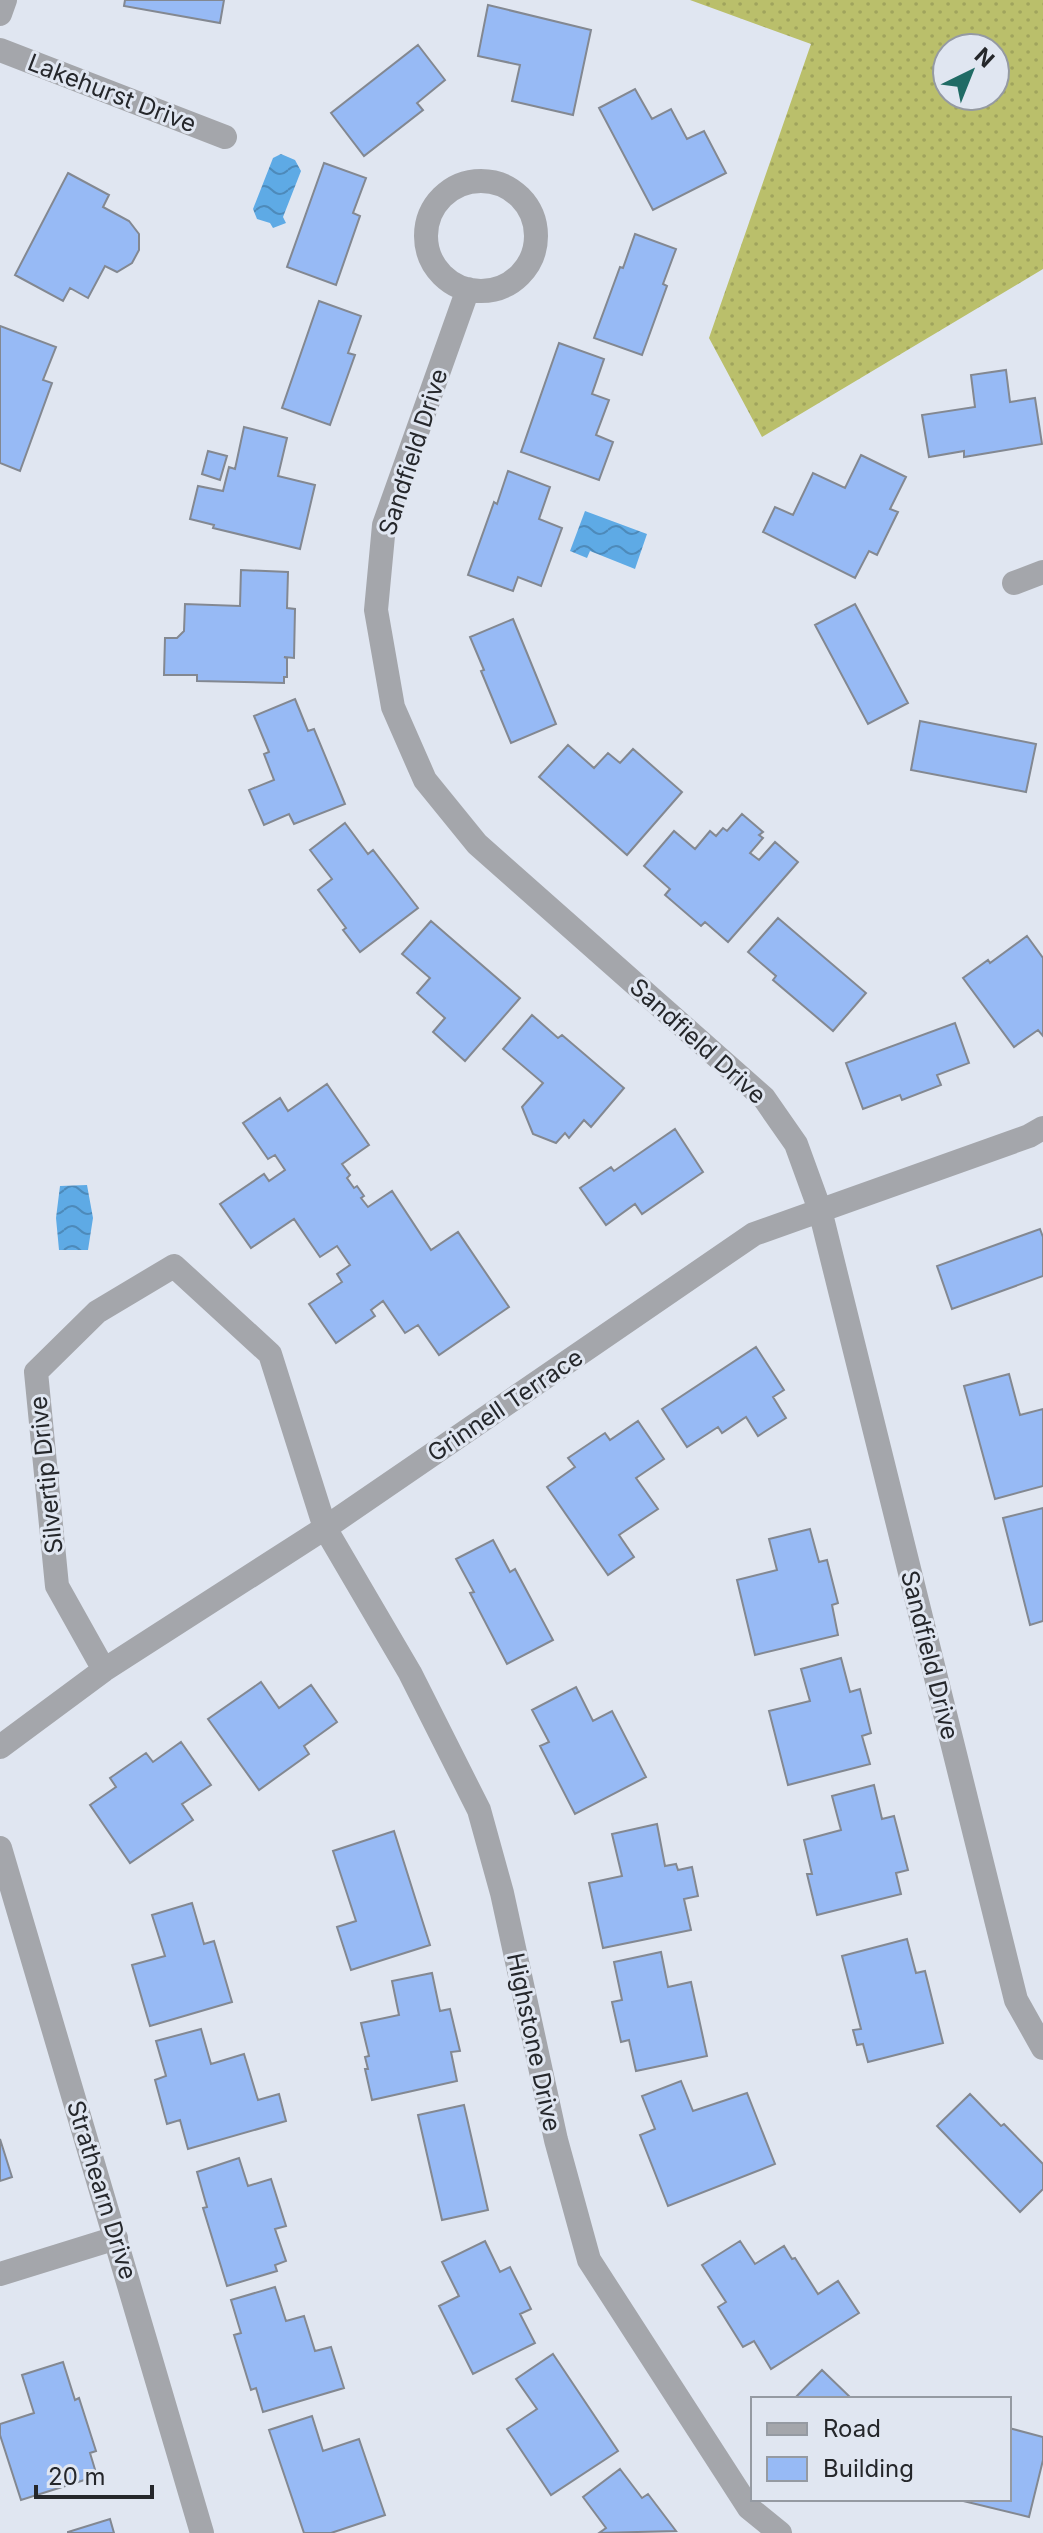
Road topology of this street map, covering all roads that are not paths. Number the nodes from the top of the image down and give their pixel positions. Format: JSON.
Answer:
{"nodes":[{"id":1,"x":5,"y":0,"type":"edge"},
{"id":2,"x":0,"y":14,"type":"edge"},
{"id":3,"x":0,"y":50,"type":"edge"},
{"id":4,"x":225,"y":137,"type":"dead end"},
{"id":5,"x":468,"y":289,"type":"junction"},
{"id":6,"x":1043,"y":572,"type":"edge"},
{"id":7,"x":1014,"y":583,"type":"dead end"},
{"id":8,"x":1043,"y":1128,"type":"edge"},
{"id":9,"x":820,"y":1210,"type":"junction"},
{"id":10,"x":325,"y":1528,"type":"junction"},
{"id":11,"x":104,"y":1670,"type":"junction"},
{"id":12,"x":0,"y":1747,"type":"edge"},
{"id":13,"x":0,"y":1848,"type":"edge"},
{"id":14,"x":1043,"y":2048,"type":"edge"},
{"id":15,"x":116,"y":2238,"type":"junction"},
{"id":16,"x":0,"y":2274,"type":"edge"},
{"id":17,"x":202,"y":2533,"type":"edge"},
{"id":18,"x":780,"y":2533,"type":"edge"}],
"edges":[{"from":1,"to":2,"type":"street"},
{"from":3,"to":4,"type":"street","name":"Lakehurst Drive"},
{"from":5,"to":5,"type":"street"},
{"from":5,"to":9,"type":"street","name":"Sandfield Drive"},
{"from":6,"to":7,"type":"street"},
{"from":8,"to":9,"type":"street","name":"Grinnell Terrace"},
{"from":9,"to":10,"type":"street","name":"Grinnell Terrace"},
{"from":9,"to":14,"type":"street","name":"Sandfield Drive"},
{"from":10,"to":11,"type":"street","name":"Grinnell Terrace"},
{"from":10,"to":11,"type":"street","name":"Silvertip Drive"},
{"from":10,"to":18,"type":"street","name":"Highstone Drive"},
{"from":11,"to":12,"type":"street","name":"Grinnell Terrace"},
{"from":13,"to":15,"type":"street","name":"Strathearn Drive"},
{"from":15,"to":16,"type":"street"},
{"from":15,"to":17,"type":"street","name":"Strathearn Drive"}]}
